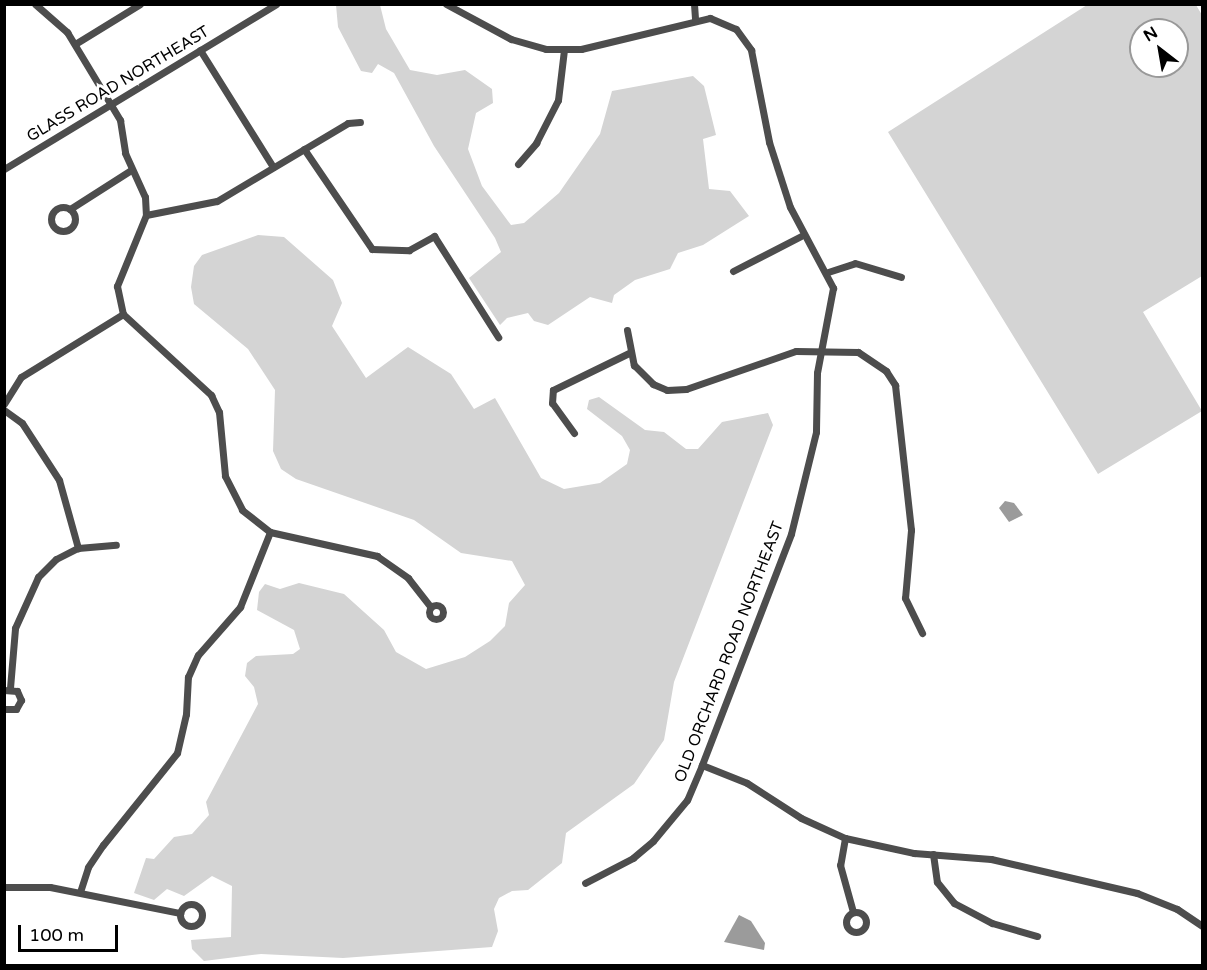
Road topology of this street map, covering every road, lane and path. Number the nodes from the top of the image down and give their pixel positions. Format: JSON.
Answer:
{"nodes":[{"id":1,"x":35,"y":4,"type":"edge"},
{"id":2,"x":140,"y":4,"type":"edge"},
{"id":3,"x":276,"y":4,"type":"edge"},
{"id":4,"x":446,"y":4,"type":"edge"},
{"id":5,"x":694,"y":4,"type":"edge"},
{"id":6,"x":695,"y":20,"type":"junction"},
{"id":7,"x":75,"y":44,"type":"junction"},
{"id":8,"x":200,"y":50,"type":"junction"},
{"id":9,"x":564,"y":50,"type":"junction"},
{"id":10,"x":111,"y":105,"type":"junction"},
{"id":11,"x":360,"y":122,"type":"dead end"},
{"id":12,"x":304,"y":149,"type":"junction"},
{"id":13,"x":518,"y":164,"type":"dead end"},
{"id":14,"x":273,"y":167,"type":"junction"},
{"id":15,"x":4,"y":169,"type":"edge"},
{"id":16,"x":131,"y":170,"type":"junction"},
{"id":17,"x":70,"y":209,"type":"dead end"},
{"id":18,"x":146,"y":215,"type":"junction"},
{"id":19,"x":801,"y":236,"type":"junction"},
{"id":20,"x":733,"y":271,"type":"dead end"},
{"id":21,"x":828,"y":272,"type":"junction"},
{"id":22,"x":901,"y":277,"type":"dead end"},
{"id":23,"x":123,"y":314,"type":"junction"},
{"id":24,"x":627,"y":330,"type":"dead end"},
{"id":25,"x":498,"y":337,"type":"dead end"},
{"id":26,"x":628,"y":353,"type":"junction"},
{"id":27,"x":820,"y":354,"type":"junction"},
{"id":28,"x":4,"y":404,"type":"edge"},
{"id":29,"x":4,"y":410,"type":"edge"},
{"id":30,"x":574,"y":433,"type":"dead end"},
{"id":31,"x":270,"y":532,"type":"junction"},
{"id":32,"x":116,"y":545,"type":"dead end"},
{"id":33,"x":78,"y":548,"type":"junction"},
{"id":34,"x":431,"y":607,"type":"dead end"},
{"id":35,"x":922,"y":633,"type":"dead end"},
{"id":36,"x":7,"y":689,"type":"edge"},
{"id":37,"x":4,"y":709,"type":"edge"},
{"id":38,"x":702,"y":765,"type":"junction"},
{"id":39,"x":845,"y":838,"type":"junction"},
{"id":40,"x":933,"y":854,"type":"junction"},
{"id":41,"x":585,"y":883,"type":"dead end"},
{"id":42,"x":4,"y":887,"type":"edge"},
{"id":43,"x":80,"y":892,"type":"junction"},
{"id":44,"x":853,"y":912,"type":"dead end"},
{"id":45,"x":180,"y":913,"type":"dead end"},
{"id":46,"x":1203,"y":926,"type":"edge"},
{"id":47,"x":1037,"y":936,"type":"dead end"}],
"edges":[{"from":1,"to":7,"type":"street"},
{"from":2,"to":7,"type":"street"},
{"from":3,"to":8,"type":"street","name":"GLASS ROAD NORTHEAST"},
{"from":4,"to":9,"type":"street","name":"OLD ORCHARD ROAD NORTHEAST"},
{"from":5,"to":6,"type":"street"},
{"from":6,"to":9,"type":"street","name":"OLD ORCHARD ROAD NORTHEAST"},
{"from":6,"to":19,"type":"street","name":"OLD ORCHARD ROAD NORTHEAST"},
{"from":7,"to":10,"type":"street"},
{"from":8,"to":10,"type":"street","name":"GLASS ROAD NORTHEAST"},
{"from":8,"to":14,"type":"street"},
{"from":9,"to":13,"type":"street"},
{"from":10,"to":15,"type":"street","name":"GLASS ROAD NORTHEAST"},
{"from":10,"to":16,"type":"street"},
{"from":11,"to":12,"type":"street"},
{"from":12,"to":14,"type":"street"},
{"from":12,"to":25,"type":"street"},
{"from":14,"to":18,"type":"street"},
{"from":16,"to":17,"type":"street"},
{"from":16,"to":18,"type":"street"},
{"from":18,"to":23,"type":"street"},
{"from":19,"to":20,"type":"street"},
{"from":19,"to":21,"type":"street","name":"OLD ORCHARD ROAD NORTHEAST"},
{"from":21,"to":22,"type":"street"},
{"from":21,"to":27,"type":"street","name":"OLD ORCHARD ROAD NORTHEAST"},
{"from":23,"to":28,"type":"street"},
{"from":23,"to":31,"type":"street"},
{"from":24,"to":26,"type":"street"},
{"from":26,"to":27,"type":"street"},
{"from":26,"to":30,"type":"street"},
{"from":27,"to":35,"type":"street"},
{"from":27,"to":38,"type":"street","name":"OLD ORCHARD ROAD NORTHEAST"},
{"from":29,"to":33,"type":"street"},
{"from":31,"to":34,"type":"street"},
{"from":31,"to":43,"type":"street"},
{"from":32,"to":33,"type":"street"},
{"from":33,"to":36,"type":"street"},
{"from":36,"to":37,"type":"street"},
{"from":38,"to":39,"type":"street"},
{"from":38,"to":41,"type":"street","name":"OLD ORCHARD ROAD NORTHEAST"},
{"from":39,"to":40,"type":"street"},
{"from":39,"to":44,"type":"street"},
{"from":40,"to":46,"type":"street"},
{"from":40,"to":47,"type":"street"},
{"from":42,"to":43,"type":"street"},
{"from":43,"to":45,"type":"street"}]}
